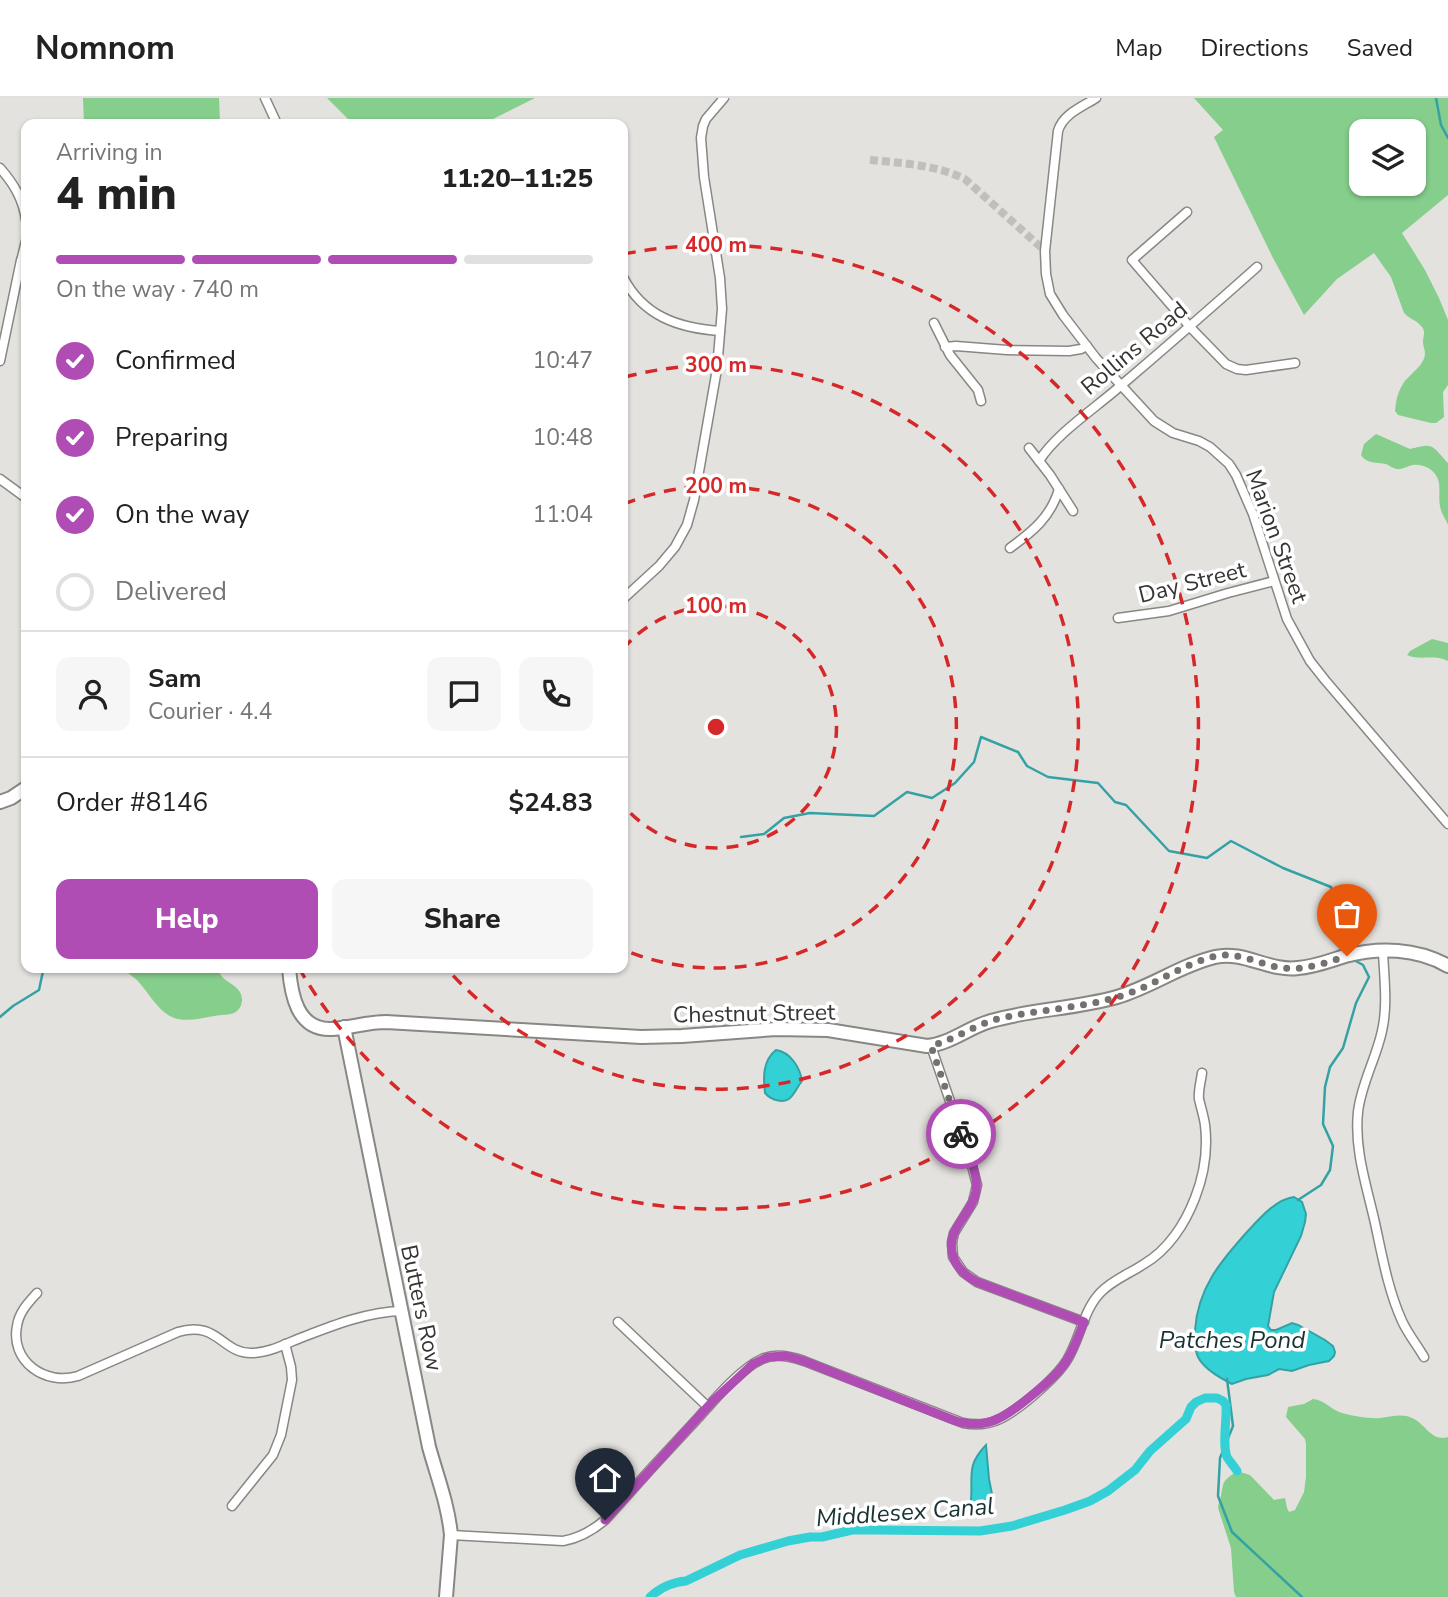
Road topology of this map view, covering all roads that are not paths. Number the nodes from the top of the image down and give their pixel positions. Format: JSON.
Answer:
{"nodes":[{"id":1,"x":265,"y":98,"type":"edge"},
{"id":2,"x":724,"y":98,"type":"edge"},
{"id":3,"x":1096,"y":98,"type":"edge"},
{"id":4,"x":275,"y":119,"type":"edge"},
{"id":5,"x":0,"y":168,"type":"edge"},
{"id":6,"x":21,"y":200,"type":"edge"},
{"id":7,"x":1187,"y":212,"type":"dead end"},
{"id":8,"x":1257,"y":267,"type":"dead end"},
{"id":9,"x":21,"y":269,"type":"edge"},
{"id":10,"x":628,"y":286,"type":"edge"},
{"id":11,"x":934,"y":323,"type":"dead end"},
{"id":12,"x":1190,"y":327,"type":"junction"},
{"id":13,"x":720,"y":331,"type":"junction"},
{"id":14,"x":1087,"y":346,"type":"junction"},
{"id":15,"x":945,"y":347,"type":"junction"},
{"id":16,"x":0,"y":361,"type":"edge"},
{"id":17,"x":1295,"y":363,"type":"dead end"},
{"id":18,"x":1121,"y":386,"type":"junction"},
{"id":19,"x":981,"y":401,"type":"dead end"},
{"id":20,"x":1029,"y":448,"type":"dead end"},
{"id":21,"x":1039,"y":461,"type":"junction"},
{"id":22,"x":0,"y":479,"type":"edge"},
{"id":23,"x":1059,"y":489,"type":"junction"},
{"id":24,"x":21,"y":494,"type":"edge"},
{"id":25,"x":1073,"y":511,"type":"dead end"},
{"id":26,"x":1010,"y":548,"type":"dead end"},
{"id":27,"x":1274,"y":581,"type":"junction"},
{"id":28,"x":628,"y":594,"type":"edge"},
{"id":29,"x":1118,"y":618,"type":"dead end"},
{"id":30,"x":21,"y":791,"type":"edge"},
{"id":31,"x":0,"y":802,"type":"edge"},
{"id":32,"x":1448,"y":824,"type":"edge"},
{"id":33,"x":1382,"y":951,"type":"junction"},
{"id":34,"x":1448,"y":966,"type":"edge"},
{"id":35,"x":290,"y":973,"type":"edge"},
{"id":36,"x":344,"y":1027,"type":"junction"},
{"id":37,"x":931,"y":1046,"type":"junction"},
{"id":38,"x":1202,"y":1073,"type":"dead end"},
{"id":39,"x":37,"y":1293,"type":"dead end"},
{"id":40,"x":401,"y":1311,"type":"junction"},
{"id":41,"x":618,"y":1322,"type":"dead end"},
{"id":42,"x":1084,"y":1322,"type":"junction"},
{"id":43,"x":285,"y":1344,"type":"junction"},
{"id":44,"x":1424,"y":1357,"type":"dead end"},
{"id":45,"x":708,"y":1407,"type":"junction"},
{"id":46,"x":232,"y":1506,"type":"dead end"},
{"id":47,"x":451,"y":1535,"type":"junction"},
{"id":48,"x":446,"y":1597,"type":"edge"}],
"edges":[{"from":1,"to":4,"type":"street"},
{"from":2,"to":13,"type":"street"},
{"from":3,"to":14,"type":"street","name":"Marion Street"},
{"from":5,"to":6,"type":"street"},
{"from":7,"to":12,"type":"street"},
{"from":8,"to":12,"type":"street","name":"Rollins Road"},
{"from":9,"to":16,"type":"street"},
{"from":10,"to":13,"type":"street"},
{"from":11,"to":15,"type":"street"},
{"from":12,"to":17,"type":"street"},
{"from":12,"to":18,"type":"street","name":"Rollins Road"},
{"from":13,"to":28,"type":"street"},
{"from":14,"to":15,"type":"street"},
{"from":14,"to":18,"type":"street","name":"Marion Street"},
{"from":15,"to":19,"type":"street"},
{"from":18,"to":21,"type":"street","name":"Rollins Road"},
{"from":18,"to":27,"type":"street","name":"Marion Street"},
{"from":20,"to":21,"type":"street"},
{"from":21,"to":23,"type":"street"},
{"from":22,"to":24,"type":"street"},
{"from":23,"to":25,"type":"street"},
{"from":23,"to":26,"type":"street"},
{"from":27,"to":29,"type":"street","name":"Day Street"},
{"from":27,"to":32,"type":"street","name":"Marion Street"},
{"from":30,"to":31,"type":"street"},
{"from":33,"to":34,"type":"street","name":"Chestnut Street"},
{"from":33,"to":37,"type":"street","name":"Chestnut Street"},
{"from":33,"to":44,"type":"street"},
{"from":35,"to":36,"type":"street","name":"Chestnut Street"},
{"from":36,"to":37,"type":"street","name":"Chestnut Street"},
{"from":36,"to":40,"type":"street","name":"Butters Row"},
{"from":37,"to":42,"type":"street"},
{"from":38,"to":42,"type":"street"},
{"from":39,"to":43,"type":"street"},
{"from":40,"to":43,"type":"street"},
{"from":40,"to":47,"type":"street","name":"Butters Row"},
{"from":41,"to":45,"type":"street"},
{"from":42,"to":45,"type":"street"},
{"from":43,"to":46,"type":"street"},
{"from":45,"to":47,"type":"street"},
{"from":47,"to":48,"type":"street","name":"Butters Row"}]}
